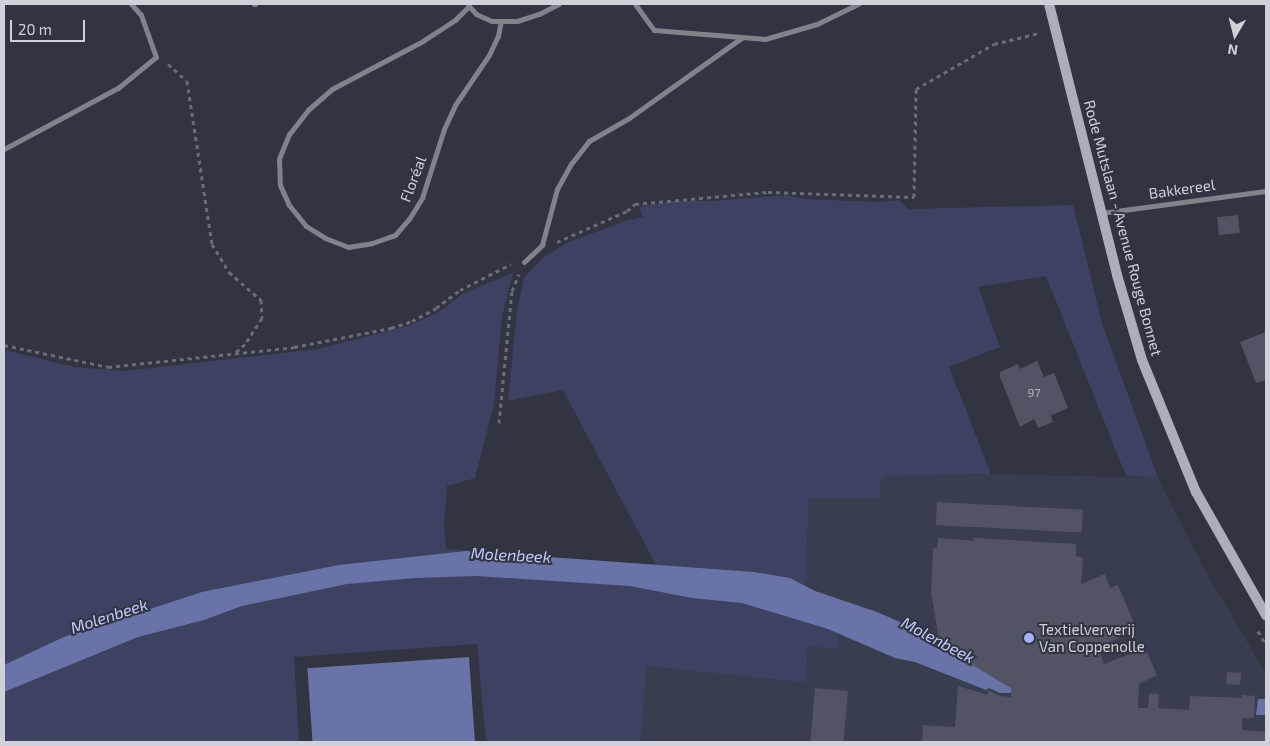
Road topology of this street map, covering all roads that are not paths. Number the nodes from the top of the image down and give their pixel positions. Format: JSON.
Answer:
{"nodes":[{"id":1,"x":131,"y":4,"type":"edge"},
{"id":2,"x":559,"y":4,"type":"edge"},
{"id":3,"x":635,"y":4,"type":"edge"},
{"id":4,"x":858,"y":4,"type":"edge"},
{"id":5,"x":1049,"y":4,"type":"edge"},
{"id":6,"x":468,"y":5,"type":"edge"},
{"id":7,"x":501,"y":21,"type":"junction"},
{"id":8,"x":741,"y":38,"type":"junction"},
{"id":9,"x":4,"y":149,"type":"edge"},
{"id":10,"x":1266,"y":191,"type":"edge"},
{"id":11,"x":1102,"y":213,"type":"junction"},
{"id":12,"x":524,"y":262,"type":"road end"},
{"id":13,"x":1266,"y":615,"type":"edge"}],
"edges":[{"from":1,"to":9,"type":"street"},
{"from":2,"to":7,"type":"street","name":"Floréal"},
{"from":3,"to":8,"type":"street"},
{"from":4,"to":8,"type":"street"},
{"from":5,"to":11,"type":"street","name":"Rode Mutslaan - Avenue Rouge Bonnet"},
{"from":6,"to":7,"type":"street","name":"Floréal"},
{"from":6,"to":7,"type":"street","name":"Floréal"},
{"from":8,"to":12,"type":"street"},
{"from":10,"to":11,"type":"street","name":"Bakkereel"},
{"from":11,"to":13,"type":"street","name":"Rode Mutslaan - Avenue Rouge Bonnet"}]}
